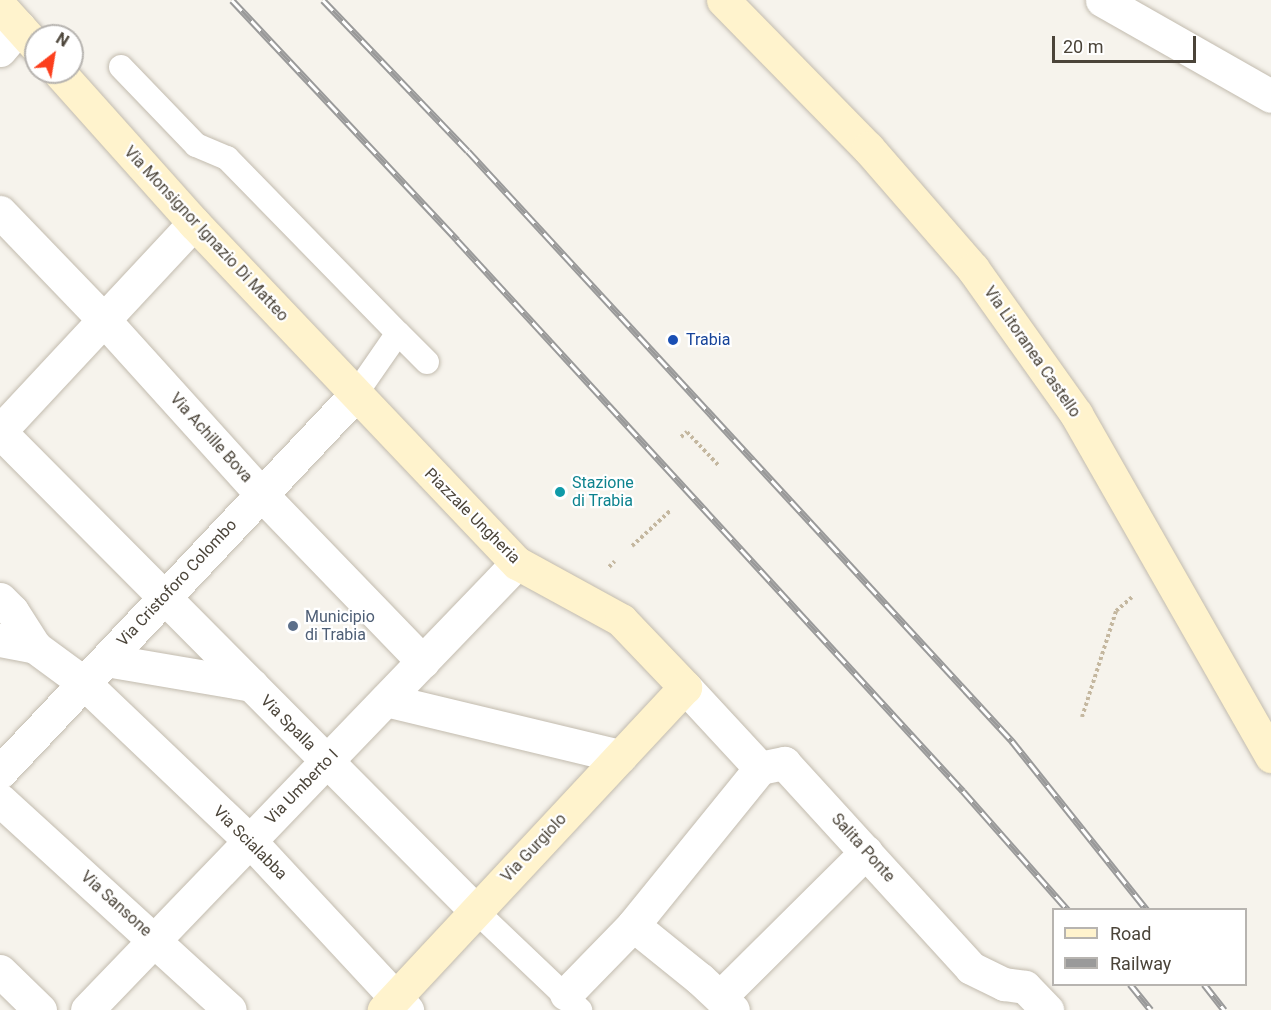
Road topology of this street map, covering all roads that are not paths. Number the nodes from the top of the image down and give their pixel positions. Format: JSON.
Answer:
{"nodes":[{"id":1,"x":723,"y":0,"type":"edge"},
{"id":2,"x":1102,"y":0,"type":"edge"},
{"id":3,"x":121,"y":67,"type":"dead end"},
{"id":4,"x":70,"y":84,"type":"edge"},
{"id":5,"x":1271,"y":96,"type":"edge"},
{"id":6,"x":0,"y":212,"type":"edge"},
{"id":7,"x":194,"y":223,"type":"junction"},
{"id":8,"x":104,"y":320,"type":"junction"},
{"id":9,"x":398,"y":333,"type":"junction"},
{"id":10,"x":427,"y":362,"type":"dead end"},
{"id":11,"x":355,"y":395,"type":"junction"},
{"id":12,"x":0,"y":431,"type":"edge"},
{"id":13,"x":261,"y":494,"type":"junction"},
{"id":14,"x":517,"y":563,"type":"junction"},
{"id":15,"x":164,"y":597,"type":"junction"},
{"id":16,"x":0,"y":598,"type":"edge"},
{"id":17,"x":0,"y":640,"type":"edge"},
{"id":18,"x":35,"y":647,"type":"junction"},
{"id":19,"x":423,"y":662,"type":"junction"},
{"id":20,"x":95,"y":671,"type":"junction"},
{"id":21,"x":252,"y":685,"type":"junction"},
{"id":22,"x":685,"y":687,"type":"junction"},
{"id":23,"x":386,"y":700,"type":"junction"},
{"id":24,"x":620,"y":756,"type":"junction"},
{"id":25,"x":1271,"y":756,"type":"edge"},
{"id":26,"x":327,"y":761,"type":"junction"},
{"id":27,"x":760,"y":768,"type":"junction"},
{"id":28,"x":0,"y":772,"type":"edge"},
{"id":29,"x":0,"y":800,"type":"edge"},
{"id":30,"x":250,"y":841,"type":"junction"},
{"id":31,"x":866,"y":852,"type":"junction"},
{"id":32,"x":476,"y":911,"type":"junction"},
{"id":33,"x":633,"y":925,"type":"junction"},
{"id":34,"x":155,"y":939,"type":"junction"},
{"id":35,"x":0,"y":971,"type":"edge"},
{"id":36,"x":573,"y":1002,"type":"edge"},
{"id":37,"x":726,"y":1004,"type":"edge"},
{"id":38,"x":396,"y":1005,"type":"edge"},
{"id":39,"x":40,"y":1010,"type":"edge"},
{"id":40,"x":87,"y":1010,"type":"edge"},
{"id":41,"x":230,"y":1010,"type":"edge"},
{"id":42,"x":1047,"y":1010,"type":"edge"}],
"edges":[{"from":1,"to":25,"type":"street","name":"Via Litoranea Castello"},
{"from":2,"to":5,"type":"street"},
{"from":3,"to":9,"type":"lane"},
{"from":4,"to":7,"type":"street","name":"Via Monsignor Ignazio Di Matteo"},
{"from":6,"to":8,"type":"street","name":"Via Achille Bova"},
{"from":7,"to":8,"type":"street"},
{"from":7,"to":11,"type":"street","name":"Via Monsignor Ignazio Di Matteo"},
{"from":8,"to":12,"type":"street"},
{"from":8,"to":13,"type":"street","name":"Via Achille Bova"},
{"from":9,"to":10,"type":"lane"},
{"from":9,"to":11,"type":"lane"},
{"from":11,"to":13,"type":"street","name":"Via Cristoforo Colombo"},
{"from":11,"to":14,"type":"street","name":"Piazzale Ungheria"},
{"from":12,"to":15,"type":"street","name":"Via Spalla"},
{"from":13,"to":15,"type":"street","name":"Via Cristoforo Colombo"},
{"from":13,"to":19,"type":"street","name":"Via Achille Bova"},
{"from":14,"to":19,"type":"street","name":"Via Umberto I"},
{"from":14,"to":22,"type":"street","name":"Piazzale Ungheria"},
{"from":15,"to":20,"type":"street","name":"Via Cristoforo Colombo"},
{"from":15,"to":21,"type":"street","name":"Via Spalla"},
{"from":16,"to":18,"type":"street"},
{"from":17,"to":18,"type":"street"},
{"from":18,"to":20,"type":"street","name":"Via Scialabba"},
{"from":19,"to":23,"type":"street","name":"Via Umberto I"},
{"from":20,"to":21,"type":"street"},
{"from":20,"to":28,"type":"street","name":"Via Cristoforo Colombo"},
{"from":20,"to":30,"type":"street","name":"Via Scialabba"},
{"from":21,"to":26,"type":"street","name":"Via Spalla"},
{"from":22,"to":24,"type":"street","name":"Via Gurgiolo"},
{"from":22,"to":27,"type":"street"},
{"from":23,"to":24,"type":"street"},
{"from":23,"to":26,"type":"street","name":"Via Umberto I"},
{"from":24,"to":32,"type":"street","name":"Via Gurgiolo"},
{"from":26,"to":30,"type":"street","name":"Via Umberto I"},
{"from":26,"to":32,"type":"street","name":"Via Spalla"},
{"from":27,"to":31,"type":"street","name":"Salita Ponte"},
{"from":27,"to":33,"type":"street"},
{"from":29,"to":34,"type":"street","name":"Via Sansone"},
{"from":30,"to":34,"type":"street","name":"Via Umberto I"},
{"from":30,"to":38,"type":"street","name":"Via Scialabba"},
{"from":31,"to":37,"type":"street"},
{"from":31,"to":42,"type":"street","name":"Salita Ponte"},
{"from":32,"to":36,"type":"lane","name":"Via Spalla"},
{"from":32,"to":38,"type":"street","name":"Via Gurgiolo"},
{"from":33,"to":36,"type":"street"},
{"from":33,"to":37,"type":"street"},
{"from":34,"to":40,"type":"street","name":"Via Umberto I"},
{"from":34,"to":41,"type":"street","name":"Via Sansone"},
{"from":35,"to":39,"type":"street"}]}
